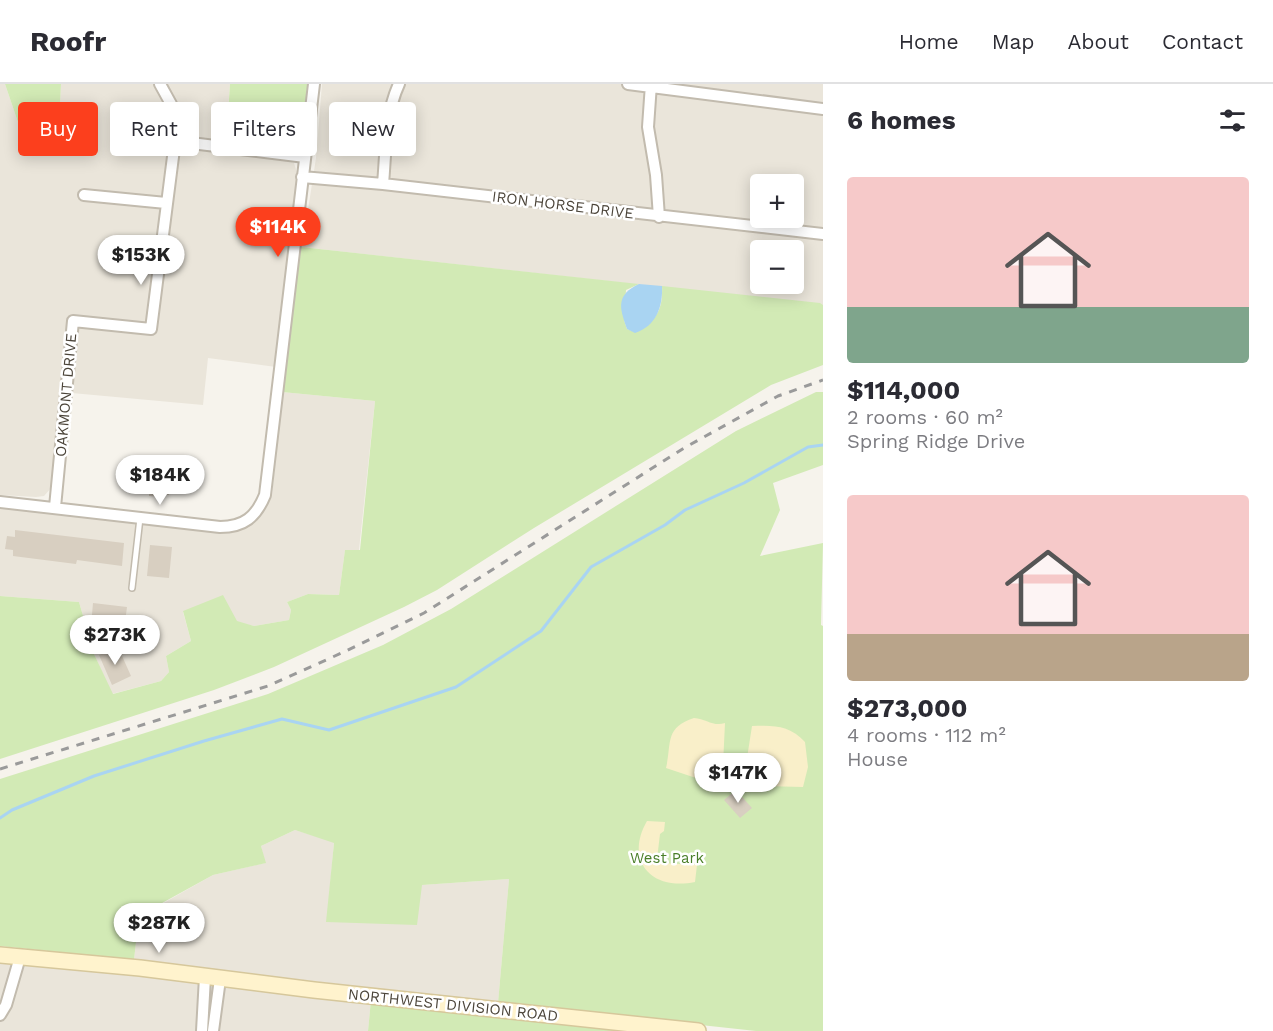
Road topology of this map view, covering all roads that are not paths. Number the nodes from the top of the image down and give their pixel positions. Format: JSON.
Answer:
{"nodes":[{"id":1,"x":160,"y":84,"type":"edge"},
{"id":2,"x":314,"y":84,"type":"edge"},
{"id":3,"x":399,"y":84,"type":"edge"},
{"id":4,"x":628,"y":84,"type":"edge"},
{"id":5,"x":650,"y":86,"type":"edge"},
{"id":6,"x":170,"y":102,"type":"edge"},
{"id":7,"x":823,"y":108,"type":"edge"},
{"id":8,"x":199,"y":144,"type":"edge"},
{"id":9,"x":173,"y":156,"type":"edge"},
{"id":10,"x":305,"y":157,"type":"junction"},
{"id":11,"x":302,"y":177,"type":"junction"},
{"id":12,"x":383,"y":184,"type":"junction"},
{"id":13,"x":84,"y":195,"type":"dead end"},
{"id":14,"x":166,"y":203,"type":"junction"},
{"id":15,"x":659,"y":217,"type":"junction"},
{"id":16,"x":823,"y":234,"type":"edge"},
{"id":17,"x":0,"y":502,"type":"edge"},
{"id":18,"x":55,"y":507,"type":"junction"},
{"id":19,"x":140,"y":518,"type":"junction"},
{"id":20,"x":132,"y":588,"type":"dead end"},
{"id":21,"x":0,"y":955,"type":"edge"},
{"id":22,"x":20,"y":957,"type":"junction"},
{"id":23,"x":213,"y":978,"type":"junction"},
{"id":24,"x":0,"y":1015,"type":"edge"},
{"id":25,"x":202,"y":1031,"type":"edge"},
{"id":26,"x":213,"y":1031,"type":"edge"},
{"id":27,"x":698,"y":1031,"type":"edge"}],
"edges":[{"from":1,"to":6,"type":"street","name":"OAKMONT DRIVE"},
{"from":2,"to":10,"type":"street"},
{"from":3,"to":12,"type":"street"},
{"from":4,"to":5,"type":"street"},
{"from":5,"to":7,"type":"street"},
{"from":5,"to":15,"type":"street"},
{"from":8,"to":10,"type":"street"},
{"from":9,"to":14,"type":"street","name":"OAKMONT DRIVE"},
{"from":10,"to":11,"type":"street"},
{"from":11,"to":12,"type":"street","name":"IRON HORSE DRIVE"},
{"from":11,"to":19,"type":"street"},
{"from":12,"to":15,"type":"street","name":"IRON HORSE DRIVE"},
{"from":13,"to":14,"type":"street"},
{"from":14,"to":18,"type":"street","name":"OAKMONT DRIVE"},
{"from":15,"to":16,"type":"street","name":"IRON HORSE DRIVE"},
{"from":17,"to":18,"type":"street"},
{"from":18,"to":19,"type":"street"},
{"from":19,"to":20,"type":"lane"},
{"from":21,"to":22,"type":"street","name":"NORTHWEST DIVISION ROAD"},
{"from":22,"to":23,"type":"street","name":"NORTHWEST DIVISION ROAD"},
{"from":22,"to":24,"type":"street"},
{"from":23,"to":25,"type":"street"},
{"from":23,"to":26,"type":"street"},
{"from":23,"to":27,"type":"street","name":"NORTHWEST DIVISION ROAD"}]}
